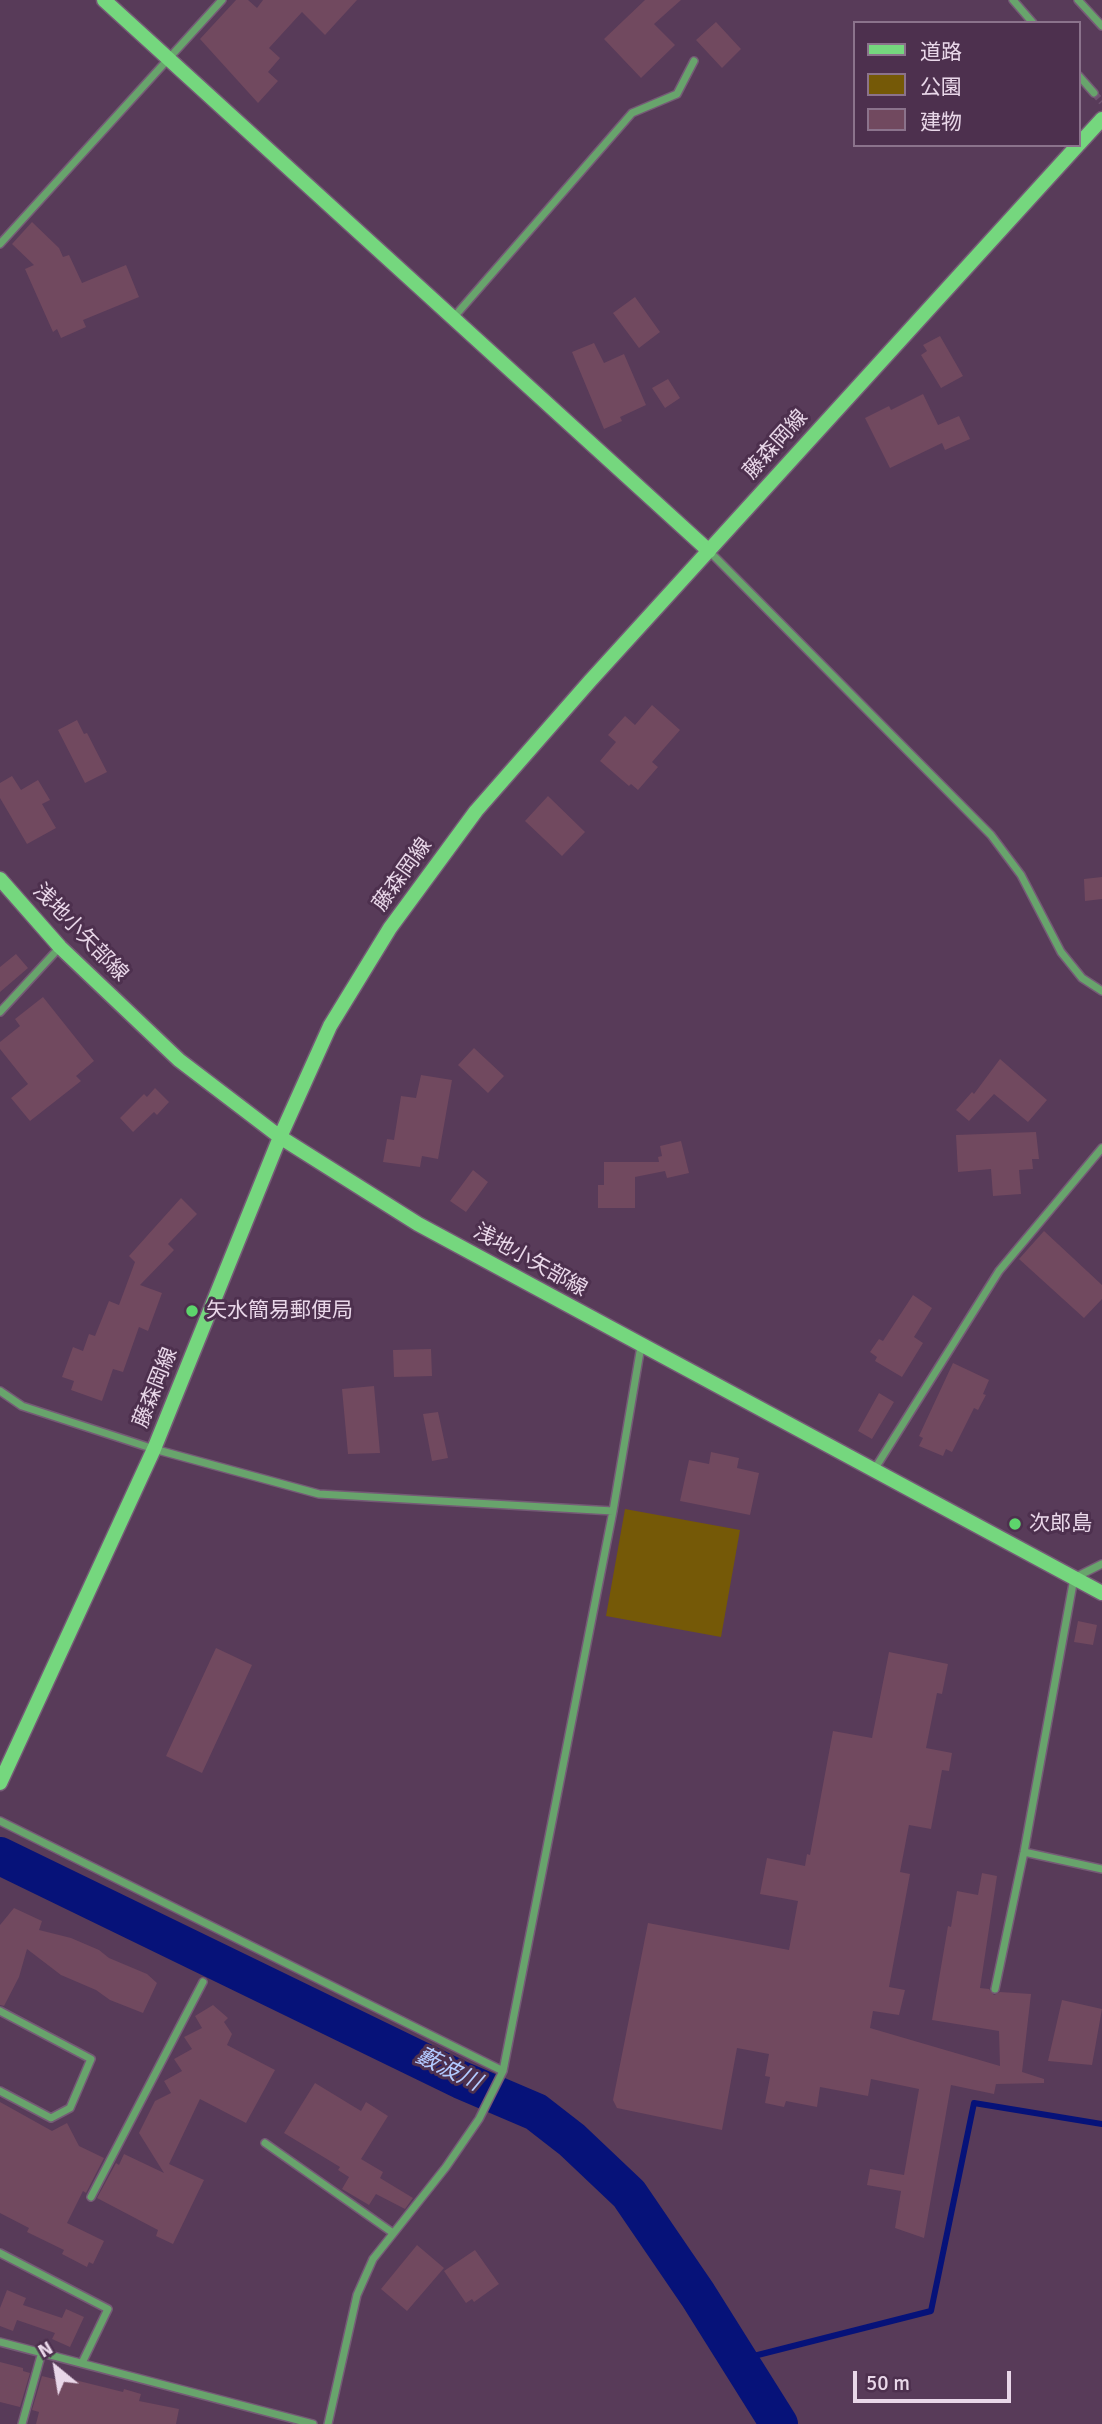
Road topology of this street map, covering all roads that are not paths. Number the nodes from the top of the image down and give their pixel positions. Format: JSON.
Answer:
{"nodes":[{"id":1,"x":104,"y":0,"type":"edge"},
{"id":2,"x":222,"y":0,"type":"edge"},
{"id":3,"x":1013,"y":0,"type":"edge"},
{"id":4,"x":1078,"y":0,"type":"edge"},
{"id":5,"x":1031,"y":21,"type":"edge"},
{"id":6,"x":1102,"y":26,"type":"edge"},
{"id":7,"x":170,"y":58,"type":"junction"},
{"id":8,"x":694,"y":61,"type":"dead end"},
{"id":9,"x":1081,"y":78,"type":"edge"},
{"id":10,"x":1094,"y":93,"type":"tunnel mouth"},
{"id":11,"x":1102,"y":119,"type":"edge"},
{"id":12,"x":1081,"y":142,"type":"edge"},
{"id":13,"x":1076,"y":147,"type":"edge"},
{"id":14,"x":0,"y":244,"type":"edge"},
{"id":15,"x":454,"y":317,"type":"junction"},
{"id":16,"x":709,"y":551,"type":"junction"},
{"id":17,"x":0,"y":879,"type":"edge"},
{"id":18,"x":60,"y":947,"type":"junction"},
{"id":19,"x":1102,"y":991,"type":"edge"},
{"id":20,"x":0,"y":1012,"type":"edge"},
{"id":21,"x":279,"y":1137,"type":"junction"},
{"id":22,"x":1102,"y":1147,"type":"edge"},
{"id":23,"x":641,"y":1346,"type":"junction"},
{"id":24,"x":0,"y":1391,"type":"edge"},
{"id":25,"x":154,"y":1449,"type":"junction"},
{"id":26,"x":874,"y":1471,"type":"junction"},
{"id":27,"x":613,"y":1511,"type":"junction"},
{"id":28,"x":1102,"y":1564,"type":"edge"},
{"id":29,"x":1074,"y":1578,"type":"junction"},
{"id":30,"x":1102,"y":1594,"type":"edge"},
{"id":31,"x":0,"y":1783,"type":"edge"},
{"id":32,"x":0,"y":1821,"type":"edge"},
{"id":33,"x":1024,"y":1852,"type":"junction"},
{"id":34,"x":1102,"y":1869,"type":"edge"},
{"id":35,"x":203,"y":1982,"type":"dead end"},
{"id":36,"x":995,"y":1989,"type":"dead end"},
{"id":37,"x":0,"y":2011,"type":"edge"},
{"id":38,"x":503,"y":2071,"type":"junction"},
{"id":39,"x":0,"y":2091,"type":"edge"},
{"id":40,"x":265,"y":2143,"type":"dead end"},
{"id":41,"x":91,"y":2197,"type":"dead end"},
{"id":42,"x":393,"y":2233,"type":"junction"},
{"id":43,"x":0,"y":2253,"type":"edge"},
{"id":44,"x":0,"y":2342,"type":"edge"},
{"id":45,"x":42,"y":2352,"type":"junction"},
{"id":46,"x":82,"y":2363,"type":"junction"},
{"id":47,"x":22,"y":2424,"type":"edge"},
{"id":48,"x":313,"y":2424,"type":"edge"},
{"id":49,"x":328,"y":2424,"type":"edge"}],
"edges":[{"from":1,"to":7,"type":"main road"},
{"from":2,"to":7,"type":"street"},
{"from":3,"to":5,"type":"street"},
{"from":4,"to":6,"type":"street"},
{"from":7,"to":14,"type":"street"},
{"from":7,"to":15,"type":"main road"},
{"from":8,"to":15,"type":"street"},
{"from":9,"to":10,"type":"street"},
{"from":11,"to":12,"type":"main road","name":"藤森岡線"},
{"from":13,"to":16,"type":"main road","name":"藤森岡線"},
{"from":15,"to":16,"type":"main road"},
{"from":16,"to":19,"type":"street"},
{"from":16,"to":21,"type":"main road","name":"藤森岡線"},
{"from":17,"to":18,"type":"main road","name":"浅地小矢部線"},
{"from":18,"to":20,"type":"street"},
{"from":18,"to":21,"type":"main road","name":"浅地小矢部線"},
{"from":21,"to":23,"type":"main road","name":"浅地小矢部線"},
{"from":21,"to":25,"type":"main road","name":"藤森岡線"},
{"from":22,"to":26,"type":"street"},
{"from":23,"to":26,"type":"main road","name":"浅地小矢部線"},
{"from":23,"to":27,"type":"street"},
{"from":24,"to":25,"type":"street"},
{"from":25,"to":27,"type":"street"},
{"from":25,"to":31,"type":"main road","name":"藤森岡線"},
{"from":26,"to":29,"type":"main road","name":"浅地小矢部線"},
{"from":27,"to":38,"type":"street"},
{"from":28,"to":29,"type":"street"},
{"from":29,"to":30,"type":"main road","name":"浅地小矢部線"},
{"from":29,"to":33,"type":"street"},
{"from":32,"to":38,"type":"street"},
{"from":33,"to":34,"type":"street"},
{"from":33,"to":36,"type":"street"},
{"from":35,"to":41,"type":"street"},
{"from":37,"to":39,"type":"street"},
{"from":38,"to":42,"type":"street"},
{"from":40,"to":42,"type":"street"},
{"from":42,"to":49,"type":"street"},
{"from":43,"to":46,"type":"street"},
{"from":44,"to":45,"type":"street"},
{"from":45,"to":46,"type":"street"},
{"from":45,"to":47,"type":"street"},
{"from":46,"to":48,"type":"street"}]}
